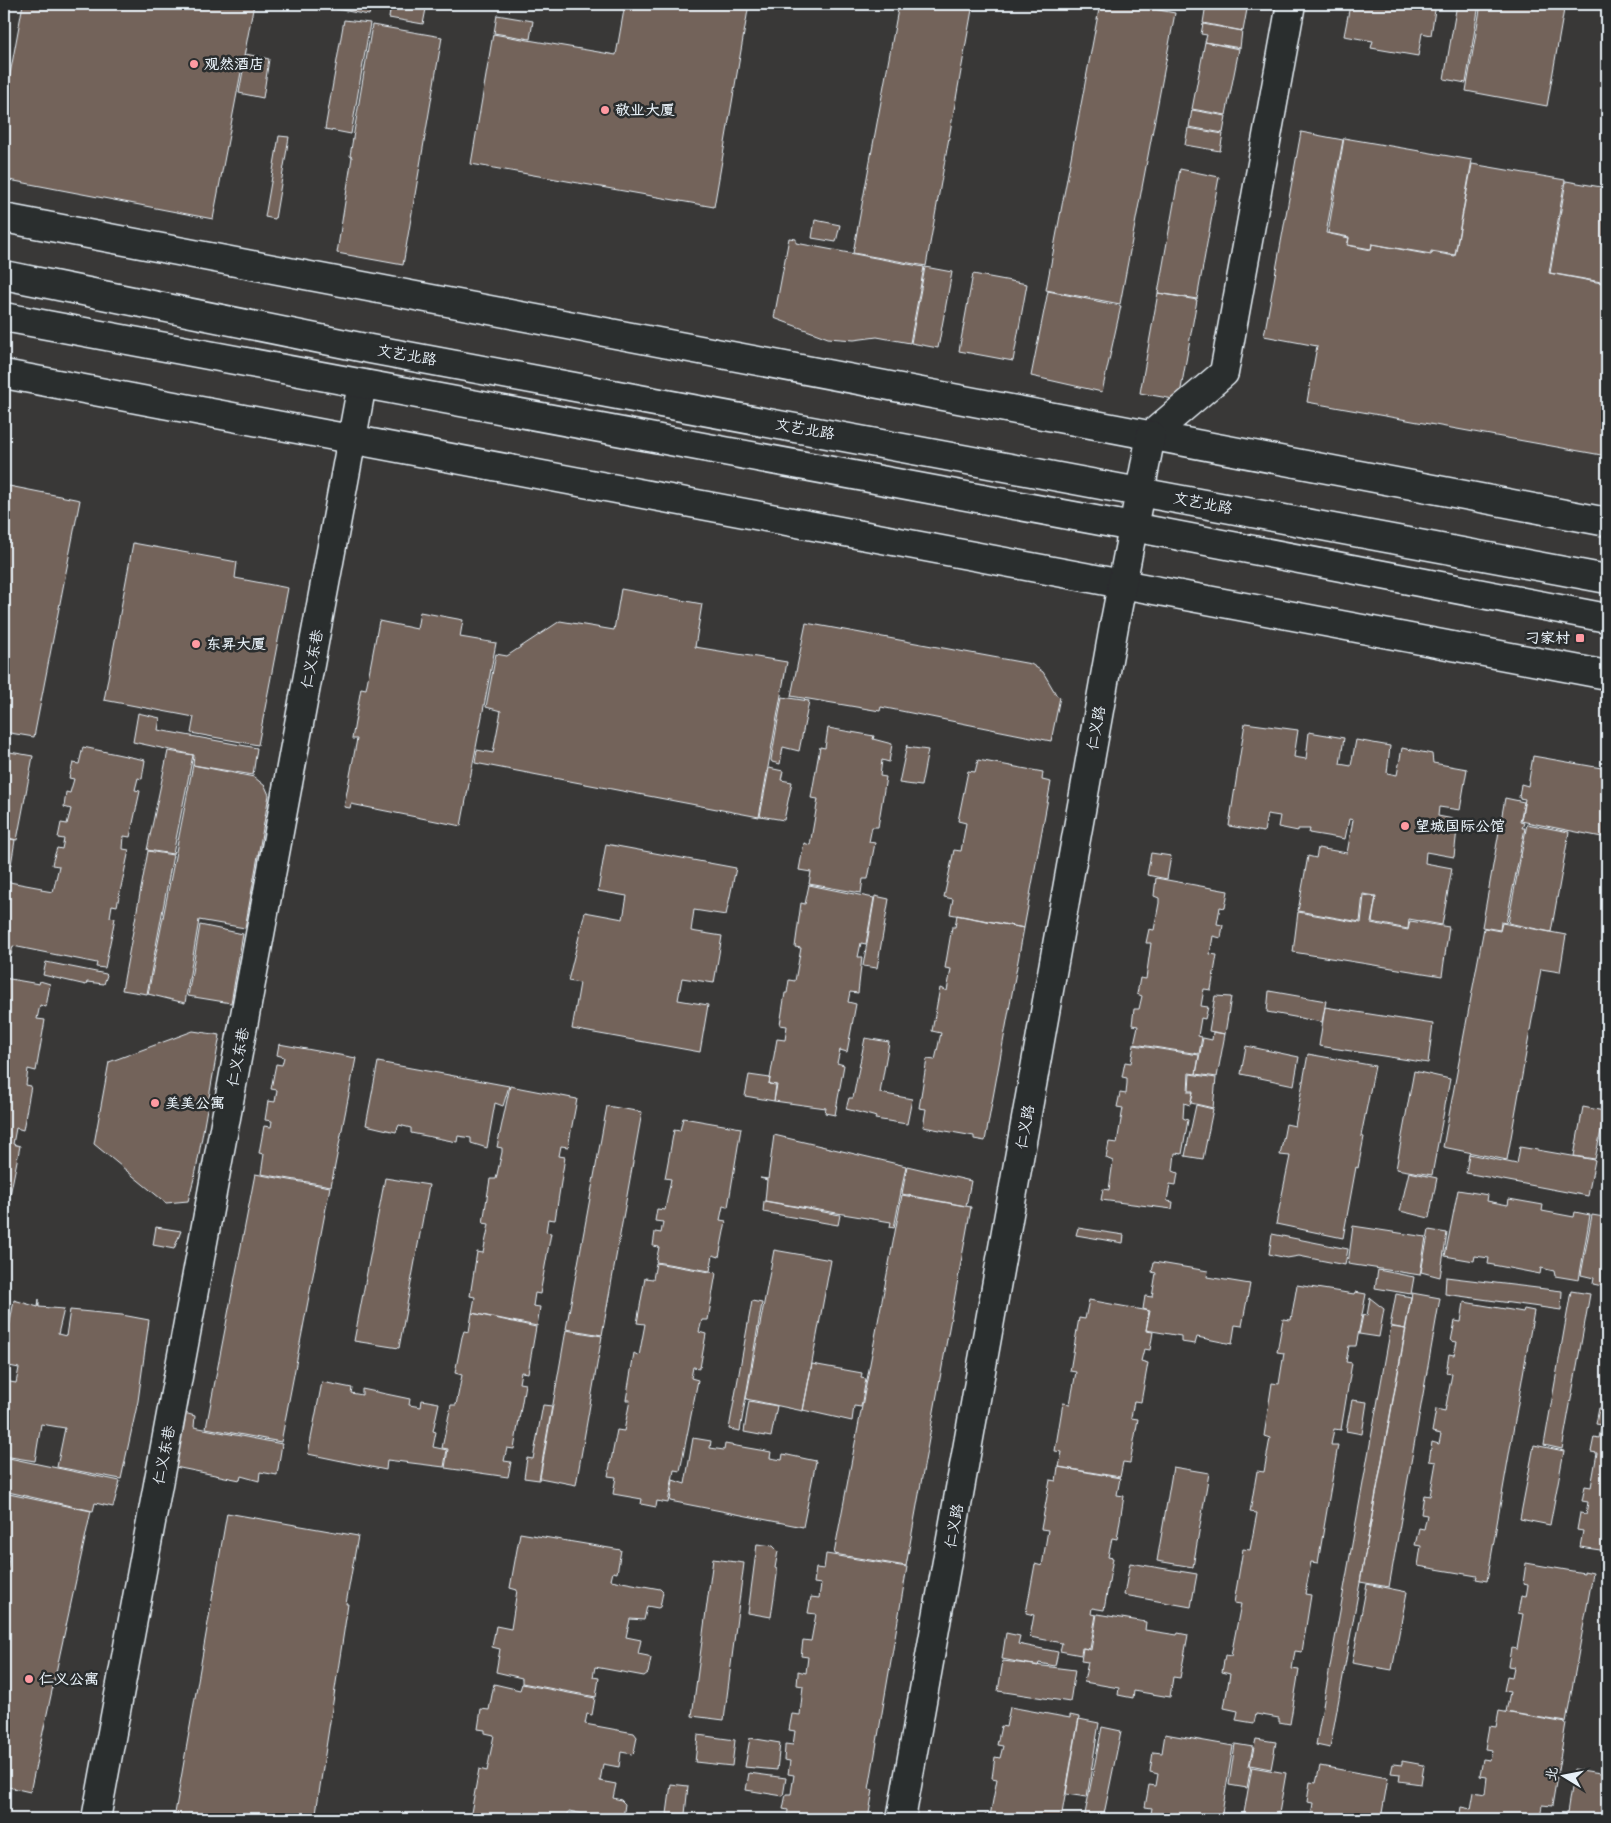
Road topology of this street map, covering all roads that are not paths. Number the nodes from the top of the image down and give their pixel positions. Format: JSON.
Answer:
{"nodes":[{"id":1,"x":1291,"y":4,"type":"edge"},
{"id":2,"x":4,"y":218,"type":"edge"},
{"id":3,"x":4,"y":275,"type":"edge"},
{"id":4,"x":4,"y":317,"type":"edge"},
{"id":5,"x":4,"y":374,"type":"edge"},
{"id":6,"x":362,"y":384,"type":"junction"},
{"id":7,"x":1151,"y":435,"type":"junction"},
{"id":8,"x":353,"y":439,"type":"junction"},
{"id":9,"x":1140,"y":491,"type":"junction"},
{"id":10,"x":1607,"y":522,"type":"edge"},
{"id":11,"x":1132,"y":528,"type":"junction"},
{"id":12,"x":1607,"y":579,"type":"edge"},
{"id":13,"x":1122,"y":584,"type":"junction"},
{"id":14,"x":1607,"y":618,"type":"edge"},
{"id":15,"x":1607,"y":676,"type":"edge"},
{"id":16,"x":96,"y":1819,"type":"edge"},
{"id":17,"x":901,"y":1819,"type":"edge"}],
"edges":[{"from":1,"to":7,"type":"street"},
{"from":2,"to":7,"type":"street"},
{"from":3,"to":9,"type":"street","name":"文艺北路"},
{"from":4,"to":6,"type":"street"},
{"from":5,"to":8,"type":"street"},
{"from":6,"to":8,"type":"street","name":"仁义东巷"},
{"from":6,"to":11,"type":"street"},
{"from":7,"to":9,"type":"street","name":"仁义路"},
{"from":7,"to":10,"type":"street"},
{"from":8,"to":13,"type":"street"},
{"from":8,"to":16,"type":"street","name":"仁义东巷"},
{"from":9,"to":11,"type":"street","name":"仁义路"},
{"from":9,"to":12,"type":"street","name":"文艺北路"},
{"from":11,"to":13,"type":"street","name":"仁义路"},
{"from":11,"to":14,"type":"street"},
{"from":13,"to":15,"type":"street"},
{"from":13,"to":17,"type":"street","name":"仁义路"}]}
